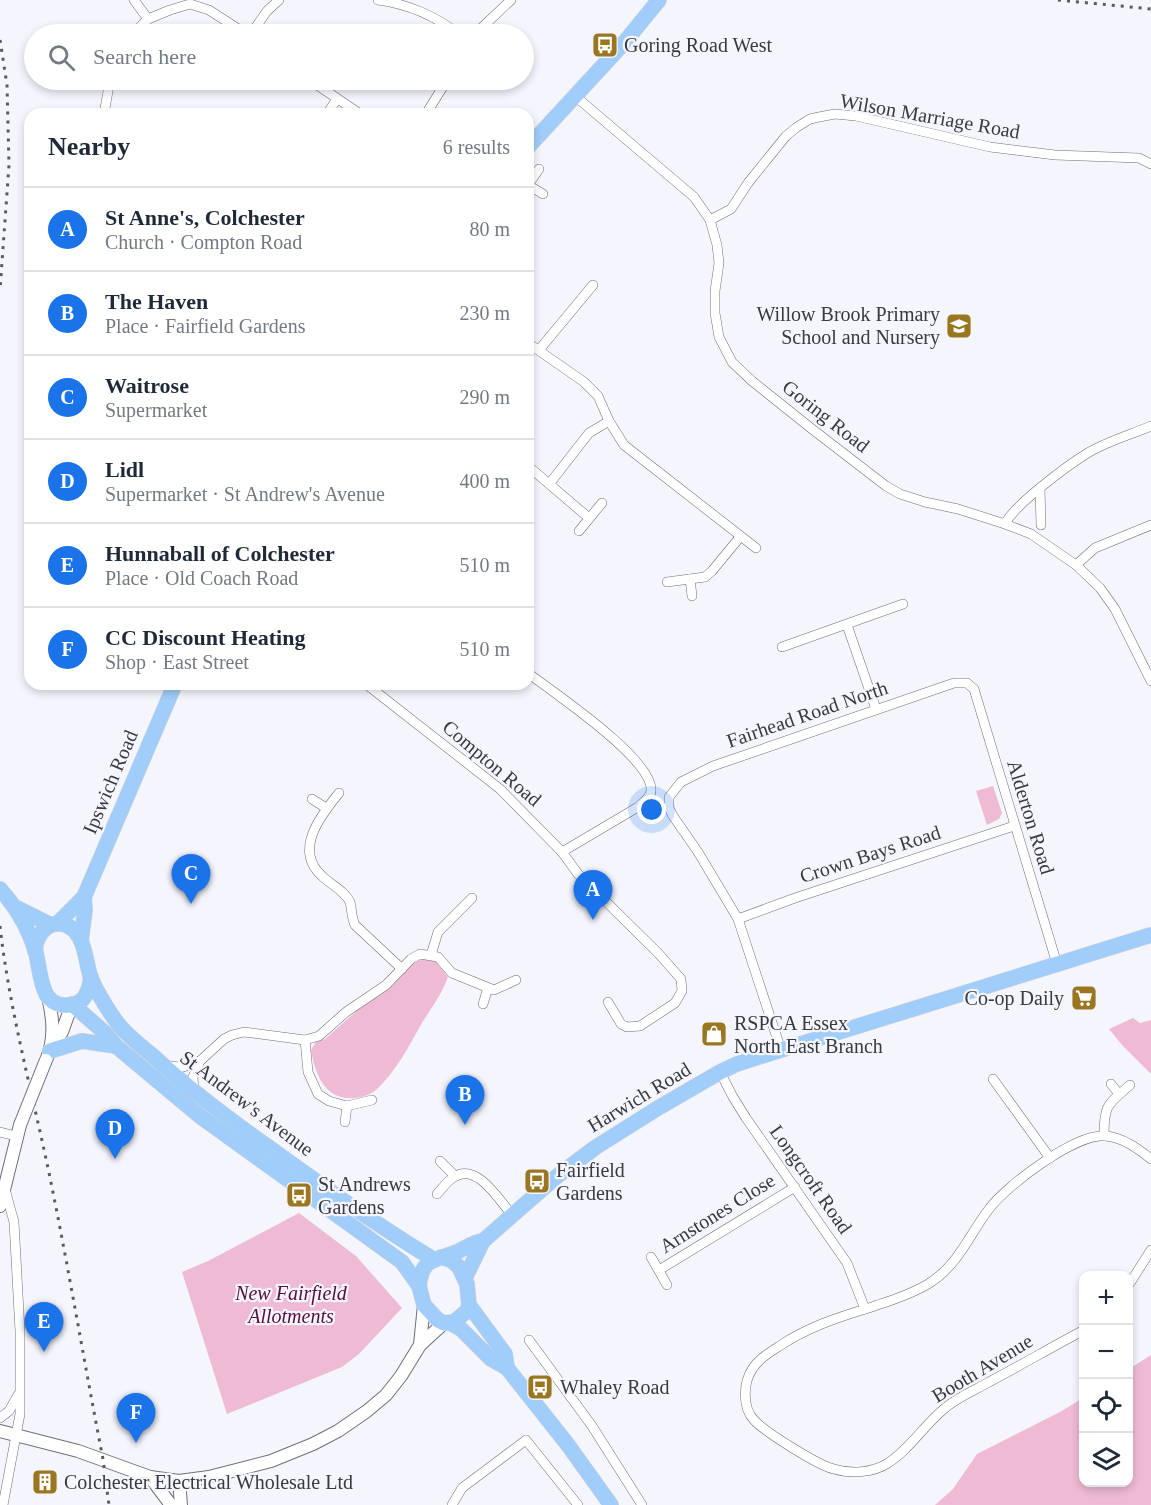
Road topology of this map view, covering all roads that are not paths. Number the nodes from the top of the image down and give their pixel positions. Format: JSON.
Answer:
{"nodes":[{"id":1,"x":135,"y":0,"type":"edge"},
{"id":2,"x":279,"y":0,"type":"edge"},
{"id":3,"x":378,"y":0,"type":"edge"},
{"id":4,"x":510,"y":0,"type":"edge"},
{"id":5,"x":659,"y":0,"type":"edge"},
{"id":6,"x":148,"y":19,"type":"junction"},
{"id":7,"x":143,"y":24,"type":"edge"},
{"id":8,"x":232,"y":24,"type":"edge"},
{"id":9,"x":257,"y":24,"type":"edge"},
{"id":10,"x":446,"y":24,"type":"edge"},
{"id":11,"x":485,"y":24,"type":"edge"},
{"id":12,"x":108,"y":90,"type":"edge"},
{"id":13,"x":324,"y":90,"type":"edge"},
{"id":14,"x":441,"y":90,"type":"edge"},
{"id":15,"x":575,"y":96,"type":"junction"},
{"id":16,"x":337,"y":99,"type":"junction"},
{"id":17,"x":105,"y":108,"type":"edge"},
{"id":18,"x":331,"y":108,"type":"edge"},
{"id":19,"x":351,"y":108,"type":"edge"},
{"id":20,"x":430,"y":108,"type":"edge"},
{"id":21,"x":534,"y":140,"type":"edge"},
{"id":22,"x":1151,"y":164,"type":"edge"},
{"id":23,"x":539,"y":169,"type":"dead end"},
{"id":24,"x":534,"y":176,"type":"edge"},
{"id":25,"x":534,"y":189,"type":"edge"},
{"id":26,"x":543,"y":194,"type":"dead end"},
{"id":27,"x":710,"y":220,"type":"junction"},
{"id":28,"x":593,"y":285,"type":"dead end"},
{"id":29,"x":534,"y":347,"type":"edge"},
{"id":30,"x":539,"y":350,"type":"junction"},
{"id":31,"x":609,"y":421,"type":"junction"},
{"id":32,"x":1151,"y":426,"type":"edge"},
{"id":33,"x":534,"y":471,"type":"edge"},
{"id":34,"x":550,"y":483,"type":"junction"},
{"id":35,"x":1040,"y":488,"type":"junction"},
{"id":36,"x":602,"y":503,"type":"dead end"},
{"id":37,"x":589,"y":518,"type":"junction"},
{"id":38,"x":1005,"y":524,"type":"junction"},
{"id":39,"x":1041,"y":525,"type":"dead end"},
{"id":40,"x":1151,"y":525,"type":"edge"},
{"id":41,"x":579,"y":531,"type":"dead end"},
{"id":42,"x":740,"y":537,"type":"junction"},
{"id":43,"x":756,"y":548,"type":"dead end"},
{"id":44,"x":1077,"y":565,"type":"junction"},
{"id":45,"x":690,"y":579,"type":"junction"},
{"id":46,"x":667,"y":582,"type":"dead end"},
{"id":47,"x":692,"y":596,"type":"dead end"},
{"id":48,"x":903,"y":604,"type":"dead end"},
{"id":49,"x":847,"y":625,"type":"junction"},
{"id":50,"x":782,"y":647,"type":"dead end"},
{"id":51,"x":534,"y":678,"type":"edge"},
{"id":52,"x":1151,"y":681,"type":"edge"},
{"id":53,"x":967,"y":683,"type":"joint"},
{"id":54,"x":172,"y":690,"type":"edge"},
{"id":55,"x":374,"y":690,"type":"edge"},
{"id":56,"x":876,"y":709,"type":"junction"},
{"id":57,"x":339,"y":793,"type":"dead end"},
{"id":58,"x":312,"y":799,"type":"dead end"},
{"id":59,"x":326,"y":808,"type":"junction"},
{"id":60,"x":1014,"y":826,"type":"junction"},
{"id":61,"x":562,"y":852,"type":"junction"},
{"id":62,"x":0,"y":889,"type":"edge"},
{"id":63,"x":84,"y":897,"type":"junction"},
{"id":64,"x":472,"y":898,"type":"dead end"},
{"id":65,"x":15,"y":906,"type":"junction"},
{"id":66,"x":738,"y":920,"type":"junction"},
{"id":67,"x":54,"y":924,"type":"junction"},
{"id":68,"x":1151,"y":935,"type":"edge"},
{"id":69,"x":81,"y":941,"type":"junction"},
{"id":70,"x":35,"y":951,"type":"junction"},
{"id":71,"x":431,"y":955,"type":"junction"},
{"id":72,"x":1057,"y":964,"type":"junction"},
{"id":73,"x":402,"y":969,"type":"junction"},
{"id":74,"x":91,"y":977,"type":"junction"},
{"id":75,"x":516,"y":980,"type":"dead end"},
{"id":76,"x":488,"y":988,"type":"junction"},
{"id":77,"x":48,"y":997,"type":"junction"},
{"id":78,"x":608,"y":1002,"type":"dead end"},
{"id":79,"x":72,"y":1004,"type":"junction"},
{"id":80,"x":483,"y":1004,"type":"dead end"},
{"id":81,"x":305,"y":1040,"type":"junction"},
{"id":82,"x":116,"y":1046,"type":"junction"},
{"id":83,"x":781,"y":1050,"type":"junction"},
{"id":84,"x":49,"y":1052,"type":"junction"},
{"id":85,"x":200,"y":1061,"type":"junction"},
{"id":86,"x":162,"y":1065,"type":"junction"},
{"id":87,"x":720,"y":1072,"type":"junction"},
{"id":88,"x":993,"y":1078,"type":"dead end"},
{"id":89,"x":1111,"y":1084,"type":"dead end"},
{"id":90,"x":1130,"y":1085,"type":"dead end"},
{"id":91,"x":194,"y":1092,"type":"junction"},
{"id":92,"x":1119,"y":1095,"type":"junction"},
{"id":93,"x":1005,"y":1097,"type":"junction"},
{"id":94,"x":372,"y":1100,"type":"dead end"},
{"id":95,"x":995,"y":1104,"type":"dead end"},
{"id":96,"x":347,"y":1106,"type":"junction"},
{"id":97,"x":345,"y":1122,"type":"dead end"},
{"id":98,"x":18,"y":1131,"type":"junction"},
{"id":99,"x":0,"y":1132,"type":"edge"},
{"id":100,"x":1104,"y":1136,"type":"junction"},
{"id":101,"x":1050,"y":1158,"type":"junction"},
{"id":102,"x":1151,"y":1159,"type":"edge"},
{"id":103,"x":440,"y":1161,"type":"dead end"},
{"id":104,"x":455,"y":1176,"type":"junction"},
{"id":105,"x":4,"y":1186,"type":"junction"},
{"id":106,"x":795,"y":1187,"type":"junction"},
{"id":107,"x":437,"y":1194,"type":"dead end"},
{"id":108,"x":0,"y":1206,"type":"edge"},
{"id":109,"x":512,"y":1215,"type":"junction"},
{"id":110,"x":483,"y":1241,"type":"junction"},
{"id":111,"x":1151,"y":1250,"type":"edge"},
{"id":112,"x":651,"y":1257,"type":"dead end"},
{"id":113,"x":437,"y":1258,"type":"junction"},
{"id":114,"x":659,"y":1270,"type":"junction"},
{"id":115,"x":465,"y":1278,"type":"junction"},
{"id":116,"x":1133,"y":1278,"type":"edge"},
{"id":117,"x":667,"y":1285,"type":"dead end"},
{"id":118,"x":419,"y":1286,"type":"junction"},
{"id":119,"x":424,"y":1305,"type":"junction"},
{"id":120,"x":469,"y":1305,"type":"junction"},
{"id":121,"x":865,"y":1309,"type":"junction"},
{"id":122,"x":447,"y":1323,"type":"junction"},
{"id":123,"x":1079,"y":1332,"type":"edge"},
{"id":124,"x":529,"y":1340,"type":"dead end"},
{"id":125,"x":420,"y":1345,"type":"junction"},
{"id":126,"x":507,"y":1368,"type":"junction"},
{"id":127,"x":20,"y":1393,"type":"junction"},
{"id":128,"x":0,"y":1418,"type":"edge"},
{"id":129,"x":0,"y":1431,"type":"edge"},
{"id":130,"x":16,"y":1434,"type":"junction"},
{"id":131,"x":150,"y":1477,"type":"junction"},
{"id":132,"x":179,"y":1480,"type":"junction"},
{"id":133,"x":3,"y":1505,"type":"edge"},
{"id":134,"x":171,"y":1505,"type":"edge"},
{"id":135,"x":182,"y":1505,"type":"edge"},
{"id":136,"x":452,"y":1505,"type":"edge"},
{"id":137,"x":578,"y":1505,"type":"edge"},
{"id":138,"x":611,"y":1505,"type":"edge"},
{"id":139,"x":642,"y":1505,"type":"edge"}],
"edges":[{"from":1,"to":6,"type":"street"},
{"from":2,"to":9,"type":"street"},
{"from":3,"to":10,"type":"street"},
{"from":4,"to":11,"type":"street"},
{"from":5,"to":15,"type":"main road"},
{"from":6,"to":7,"type":"street"},
{"from":6,"to":8,"type":"street"},
{"from":12,"to":17,"type":"street"},
{"from":13,"to":16,"type":"street"},
{"from":14,"to":20,"type":"street"},
{"from":15,"to":21,"type":"main road"},
{"from":15,"to":27,"type":"street","name":"Goring Road"},
{"from":16,"to":18,"type":"street"},
{"from":16,"to":19,"type":"street"},
{"from":22,"to":27,"type":"street","name":"Wilson Marriage Road"},
{"from":23,"to":24,"type":"street"},
{"from":25,"to":26,"type":"street"},
{"from":27,"to":38,"type":"street","name":"Goring Road"},
{"from":28,"to":30,"type":"street"},
{"from":29,"to":30,"type":"street"},
{"from":30,"to":31,"type":"street"},
{"from":31,"to":34,"type":"street"},
{"from":31,"to":42,"type":"street"},
{"from":32,"to":35,"type":"street"},
{"from":33,"to":34,"type":"street"},
{"from":34,"to":37,"type":"street"},
{"from":35,"to":38,"type":"street"},
{"from":35,"to":39,"type":"street"},
{"from":36,"to":37,"type":"street"},
{"from":37,"to":41,"type":"street"},
{"from":38,"to":44,"type":"street","name":"Goring Road"},
{"from":40,"to":44,"type":"street"},
{"from":42,"to":43,"type":"street"},
{"from":42,"to":45,"type":"street"},
{"from":44,"to":52,"type":"street","name":"Goring Road"},
{"from":45,"to":46,"type":"street"},
{"from":45,"to":47,"type":"street"},
{"from":48,"to":49,"type":"street"},
{"from":49,"to":50,"type":"street"},
{"from":49,"to":56,"type":"street"},
{"from":51,"to":61,"type":"street"},
{"from":53,"to":56,"type":"street","name":"Fairhead Road North"},
{"from":53,"to":60,"type":"street","name":"Alderton Road"},
{"from":54,"to":63,"type":"main road","name":"Ipswich Road"},
{"from":55,"to":61,"type":"street","name":"Compton Road"},
{"from":56,"to":66,"type":"street","name":"Fairhead Road North"},
{"from":57,"to":59,"type":"street"},
{"from":58,"to":59,"type":"street"},
{"from":59,"to":73,"type":"street"},
{"from":60,"to":66,"type":"street","name":"Crown Bays Road"},
{"from":60,"to":72,"type":"street","name":"Alderton Road"},
{"from":61,"to":78,"type":"street","name":"Compton Road"},
{"from":62,"to":65,"type":"main road"},
{"from":63,"to":67,"type":"main road","name":"Ipswich Road"},
{"from":63,"to":69,"type":"main road","name":"Ipswich Road"},
{"from":64,"to":71,"type":"street"},
{"from":65,"to":67,"type":"main road"},
{"from":65,"to":70,"type":"main road"},
{"from":66,"to":83,"type":"street"},
{"from":67,"to":69,"type":"main road"},
{"from":67,"to":70,"type":"main road"},
{"from":68,"to":72,"type":"main road","name":"Harwich Road"},
{"from":69,"to":74,"type":"main road","name":"St Andrew's Avenue"},
{"from":70,"to":77,"type":"main road"},
{"from":71,"to":73,"type":"street"},
{"from":71,"to":76,"type":"street"},
{"from":72,"to":83,"type":"main road","name":"Harwich Road"},
{"from":73,"to":81,"type":"street"},
{"from":74,"to":79,"type":"main road"},
{"from":74,"to":86,"type":"main road","name":"St Andrew's Avenue"},
{"from":75,"to":76,"type":"street"},
{"from":76,"to":80,"type":"street"},
{"from":77,"to":79,"type":"main road"},
{"from":77,"to":84,"type":"street"},
{"from":79,"to":82,"type":"main road","name":"St Andrew's Avenue"},
{"from":79,"to":84,"type":"street"},
{"from":81,"to":85,"type":"street"},
{"from":81,"to":96,"type":"street"},
{"from":82,"to":84,"type":"main road"},
{"from":82,"to":118,"type":"main road","name":"St Andrew's Avenue"},
{"from":83,"to":87,"type":"main road","name":"Harwich Road"},
{"from":84,"to":98,"type":"street","bridge":true},
{"from":85,"to":86,"type":"street"},
{"from":85,"to":91,"type":"street"},
{"from":86,"to":91,"type":"main road","name":"St Andrew's Avenue"},
{"from":87,"to":106,"type":"street","name":"Longcroft Road"},
{"from":87,"to":109,"type":"main road","name":"Harwich Road"},
{"from":88,"to":93,"type":"street"},
{"from":89,"to":92,"type":"street"},
{"from":90,"to":92,"type":"street"},
{"from":91,"to":113,"type":"main road","name":"St Andrew's Avenue"},
{"from":92,"to":100,"type":"street"},
{"from":93,"to":95,"type":"street"},
{"from":93,"to":101,"type":"street"},
{"from":94,"to":96,"type":"street"},
{"from":96,"to":97,"type":"street"},
{"from":98,"to":99,"type":"street"},
{"from":98,"to":105,"type":"street"},
{"from":100,"to":101,"type":"street","name":"Booth Avenue"},
{"from":100,"to":102,"type":"street"},
{"from":101,"to":121,"type":"street","name":"Booth Avenue"},
{"from":103,"to":104,"type":"street"},
{"from":104,"to":107,"type":"street"},
{"from":104,"to":109,"type":"street"},
{"from":105,"to":108,"type":"street"},
{"from":105,"to":127,"type":"street"},
{"from":106,"to":114,"type":"street","name":"Arnstones Close"},
{"from":106,"to":121,"type":"street","name":"Longcroft Road"},
{"from":109,"to":110,"type":"main road","name":"Harwich Road"},
{"from":110,"to":113,"type":"main road","name":"Harwich Road"},
{"from":110,"to":115,"type":"main road","name":"Harwich Road"},
{"from":111,"to":116,"type":"street"},
{"from":112,"to":114,"type":"street","name":"Arnstones Close"},
{"from":113,"to":115,"type":"main road"},
{"from":113,"to":118,"type":"main road"},
{"from":114,"to":117,"type":"street","name":"Arnstones Close"},
{"from":115,"to":120,"type":"main road"},
{"from":118,"to":119,"type":"main road","name":"St Andrew's Avenue"},
{"from":119,"to":122,"type":"main road"},
{"from":119,"to":125,"type":"street"},
{"from":120,"to":122,"type":"main road"},
{"from":120,"to":126,"type":"main road"},
{"from":121,"to":123,"type":"street","name":"Booth Avenue"},
{"from":122,"to":125,"type":"street"},
{"from":122,"to":126,"type":"main road"},
{"from":124,"to":139,"type":"street"},
{"from":125,"to":132,"type":"street"},
{"from":126,"to":138,"type":"main road"},
{"from":127,"to":128,"type":"street"},
{"from":127,"to":130,"type":"street"},
{"from":129,"to":130,"type":"street"},
{"from":130,"to":131,"type":"street"},
{"from":130,"to":133,"type":"street"},
{"from":131,"to":132,"type":"street"},
{"from":131,"to":134,"type":"street"},
{"from":132,"to":135,"type":"street"},
{"from":136,"to":137,"type":"street"}]}
